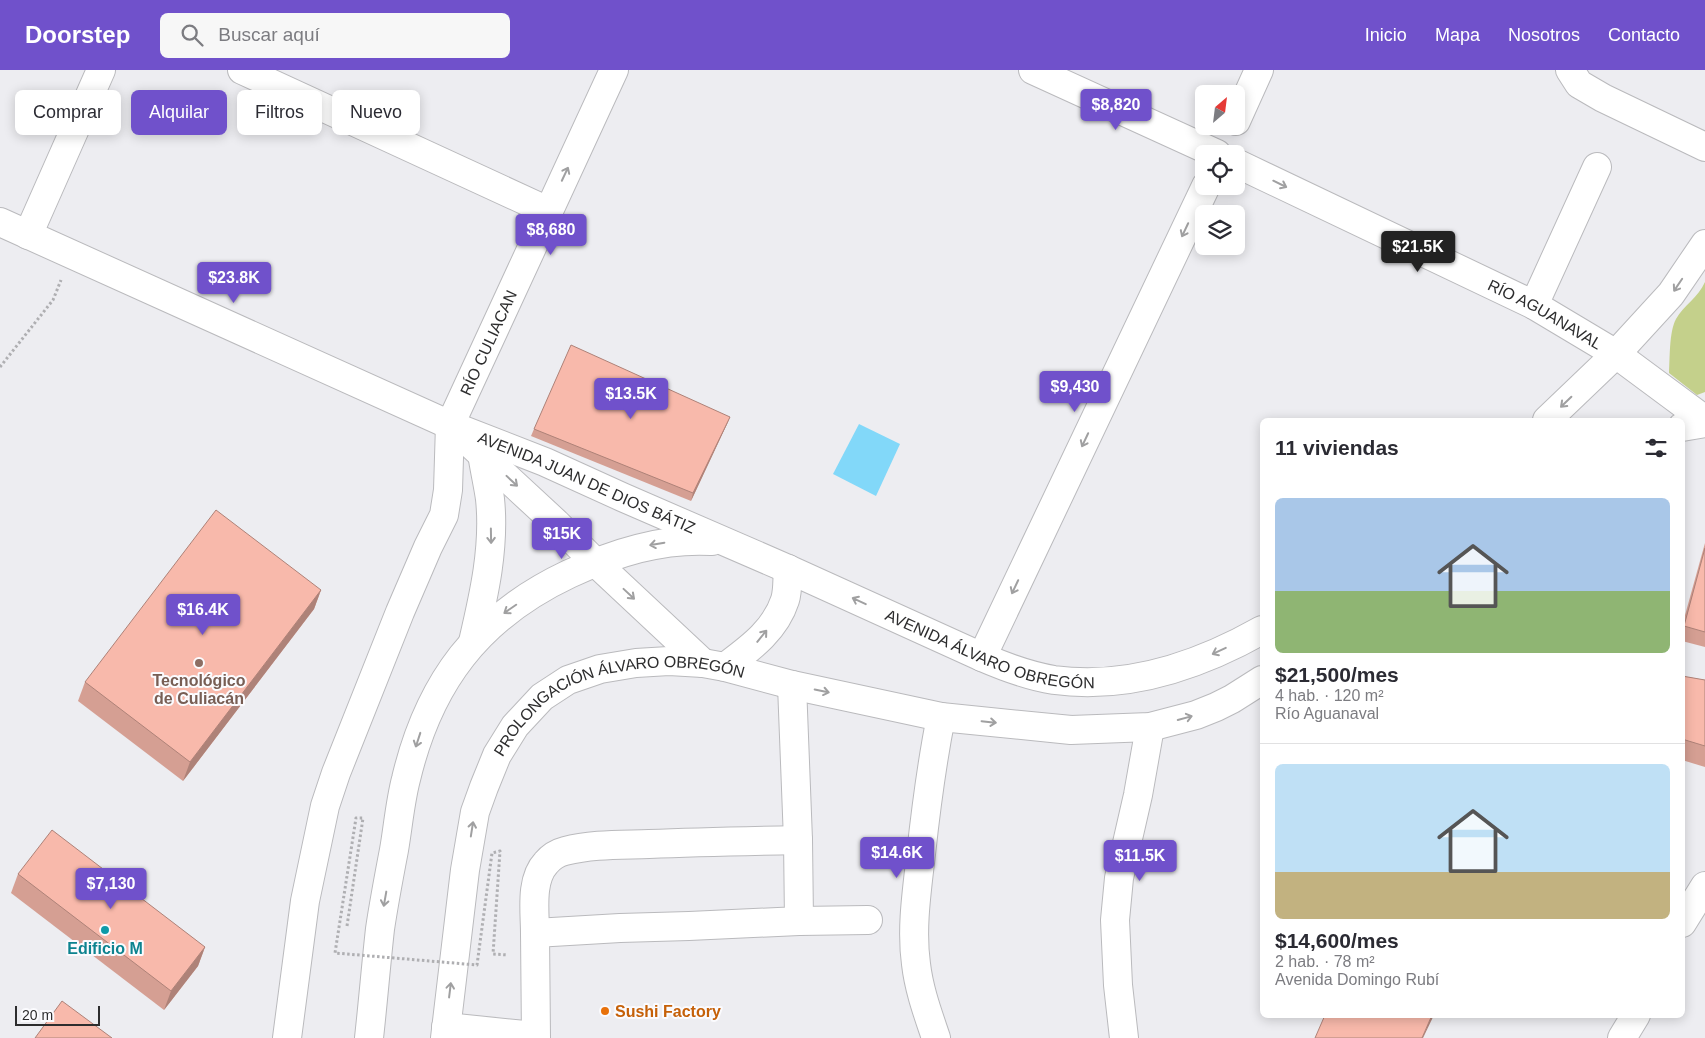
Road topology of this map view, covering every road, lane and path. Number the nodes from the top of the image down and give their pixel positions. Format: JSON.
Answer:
{"nodes":[{"id":1,"x":101,"y":70,"type":"edge"},
{"id":2,"x":242,"y":70,"type":"edge"},
{"id":3,"x":614,"y":70,"type":"edge"},
{"id":4,"x":1033,"y":70,"type":"edge"},
{"id":5,"x":1259,"y":70,"type":"edge"},
{"id":6,"x":1570,"y":70,"type":"edge"},
{"id":7,"x":1245,"y":101,"type":"edge"},
{"id":8,"x":1197,"y":145,"type":"edge"},
{"id":9,"x":1705,"y":147,"type":"edge"},
{"id":10,"x":1245,"y":167,"type":"edge"},
{"id":11,"x":1597,"y":167,"type":"dead end"},
{"id":12,"x":1202,"y":195,"type":"edge"},
{"id":13,"x":548,"y":211,"type":"junction"},
{"id":14,"x":0,"y":222,"type":"edge"},
{"id":15,"x":28,"y":235,"type":"junction"},
{"id":16,"x":1705,"y":244,"type":"edge"},
{"id":17,"x":72,"y":255,"type":"junction"},
{"id":18,"x":1534,"y":305,"type":"junction"},
{"id":19,"x":1616,"y":354,"type":"junction"},
{"id":20,"x":0,"y":368,"type":"edge"},
{"id":21,"x":1549,"y":418,"type":"edge"},
{"id":22,"x":1705,"y":422,"type":"edge"},
{"id":23,"x":450,"y":425,"type":"junction"},
{"id":24,"x":1685,"y":426,"type":"edge"},
{"id":25,"x":482,"y":453,"type":"junction"},
{"id":26,"x":723,"y":542,"type":"junction"},
{"id":27,"x":595,"y":562,"type":"junction"},
{"id":28,"x":788,"y":569,"type":"junction"},
{"id":29,"x":1260,"y":631,"type":"edge"},
{"id":30,"x":473,"y":642,"type":"junction"},
{"id":31,"x":982,"y":657,"type":"junction"},
{"id":32,"x":714,"y":665,"type":"junction"},
{"id":33,"x":1260,"y":681,"type":"edge"},
{"id":34,"x":792,"y":685,"type":"junction"},
{"id":35,"x":941,"y":717,"type":"junction"},
{"id":36,"x":1150,"y":727,"type":"junction"},
{"id":37,"x":798,"y":840,"type":"junction"},
{"id":38,"x":868,"y":920,"type":"dead end"},
{"id":39,"x":799,"y":921,"type":"junction"},
{"id":40,"x":347,"y":926,"type":"dead end"},
{"id":41,"x":535,"y":933,"type":"junction"},
{"id":42,"x":508,"y":954,"type":"dead end"},
{"id":43,"x":1634,"y":1018,"type":"edge"},
{"id":44,"x":445,"y":1033,"type":"edge"},
{"id":45,"x":536,"y":1037,"type":"edge"},
{"id":46,"x":287,"y":1038,"type":"edge"},
{"id":47,"x":369,"y":1038,"type":"edge"},
{"id":48,"x":936,"y":1038,"type":"edge"},
{"id":49,"x":1124,"y":1038,"type":"edge"},
{"id":50,"x":1622,"y":1038,"type":"edge"}],
"edges":[{"from":1,"to":15,"type":"main road"},
{"from":2,"to":13,"type":"main road"},
{"from":13,"to":3,"type":"main road","name":"RÍO CULIACAN","one_way":true},
{"from":4,"to":8,"type":"main road"},
{"from":5,"to":7,"type":"main road"},
{"from":6,"to":9,"type":"main road"},
{"from":10,"to":18,"type":"main road","name":"RÍO AGUANAVAL","one_way":true},
{"from":11,"to":18,"type":"main road"},
{"from":12,"to":31,"type":"main road","one_way":true},
{"from":13,"to":23,"type":"main road","name":"RÍO CULIACAN"},
{"from":14,"to":15,"type":"main road","name":"AVENIDA JUAN DE DIOS BÁTIZ"},
{"from":15,"to":17,"type":"main road","name":"AVENIDA JUAN DE DIOS BÁTIZ"},
{"from":16,"to":19,"type":"main road","one_way":true},
{"from":17,"to":20,"type":"path"},
{"from":17,"to":23,"type":"main road","name":"AVENIDA JUAN DE DIOS BÁTIZ"},
{"from":18,"to":19,"type":"main road","name":"RÍO AGUANAVAL"},
{"from":19,"to":21,"type":"main road","one_way":true},
{"from":19,"to":22,"type":"main road","name":"RÍO AGUANAVAL"},
{"from":22,"to":24,"type":"main road"},
{"from":23,"to":25,"type":"main road","name":"AVENIDA JUAN DE DIOS BÁTIZ"},
{"from":23,"to":26,"type":"main road","name":"AVENIDA JUAN DE DIOS BÁTIZ"},
{"from":23,"to":46,"type":"main road"},
{"from":25,"to":27,"type":"main road","name":"AVENIDA JUAN DE DIOS BÁTIZ","one_way":true},
{"from":25,"to":30,"type":"main road","one_way":true},
{"from":26,"to":27,"type":"main road","one_way":true},
{"from":26,"to":28,"type":"main road","name":"AVENIDA ÁLVARO OBREGÓN"},
{"from":27,"to":30,"type":"main road","one_way":true},
{"from":27,"to":32,"type":"main road","name":"AVENIDA JUAN DE DIOS BÁTIZ","one_way":true},
{"from":31,"to":28,"type":"main road","name":"AVENIDA ÁLVARO OBREGÓN","one_way":true},
{"from":32,"to":28,"type":"main road","one_way":true},
{"from":29,"to":31,"type":"main road","name":"AVENIDA ÁLVARO OBREGÓN","one_way":true},
{"from":30,"to":47,"type":"main road","one_way":true},
{"from":32,"to":34,"type":"main road","name":"PROLONGACIÓN ÁLVARO OBREGÓN"},
{"from":44,"to":32,"type":"main road","name":"PROLONGACIÓN ÁLVARO OBREGÓN","one_way":true},
{"from":36,"to":33,"type":"main road","one_way":true},
{"from":34,"to":35,"type":"main road","name":"PROLONGACIÓN ÁLVARO OBREGÓN","one_way":true},
{"from":34,"to":37,"type":"main road"},
{"from":35,"to":36,"type":"main road","one_way":true},
{"from":35,"to":48,"type":"main road"},
{"from":36,"to":49,"type":"main road"},
{"from":37,"to":39,"type":"main road"},
{"from":37,"to":41,"type":"main road"},
{"from":38,"to":39,"type":"main road"},
{"from":39,"to":41,"type":"main road"},
{"from":40,"to":42,"type":"path","bridge":true},
{"from":41,"to":45,"type":"main road"},
{"from":43,"to":50,"type":"main road"},
{"from":44,"to":45,"type":"main road"}]}
